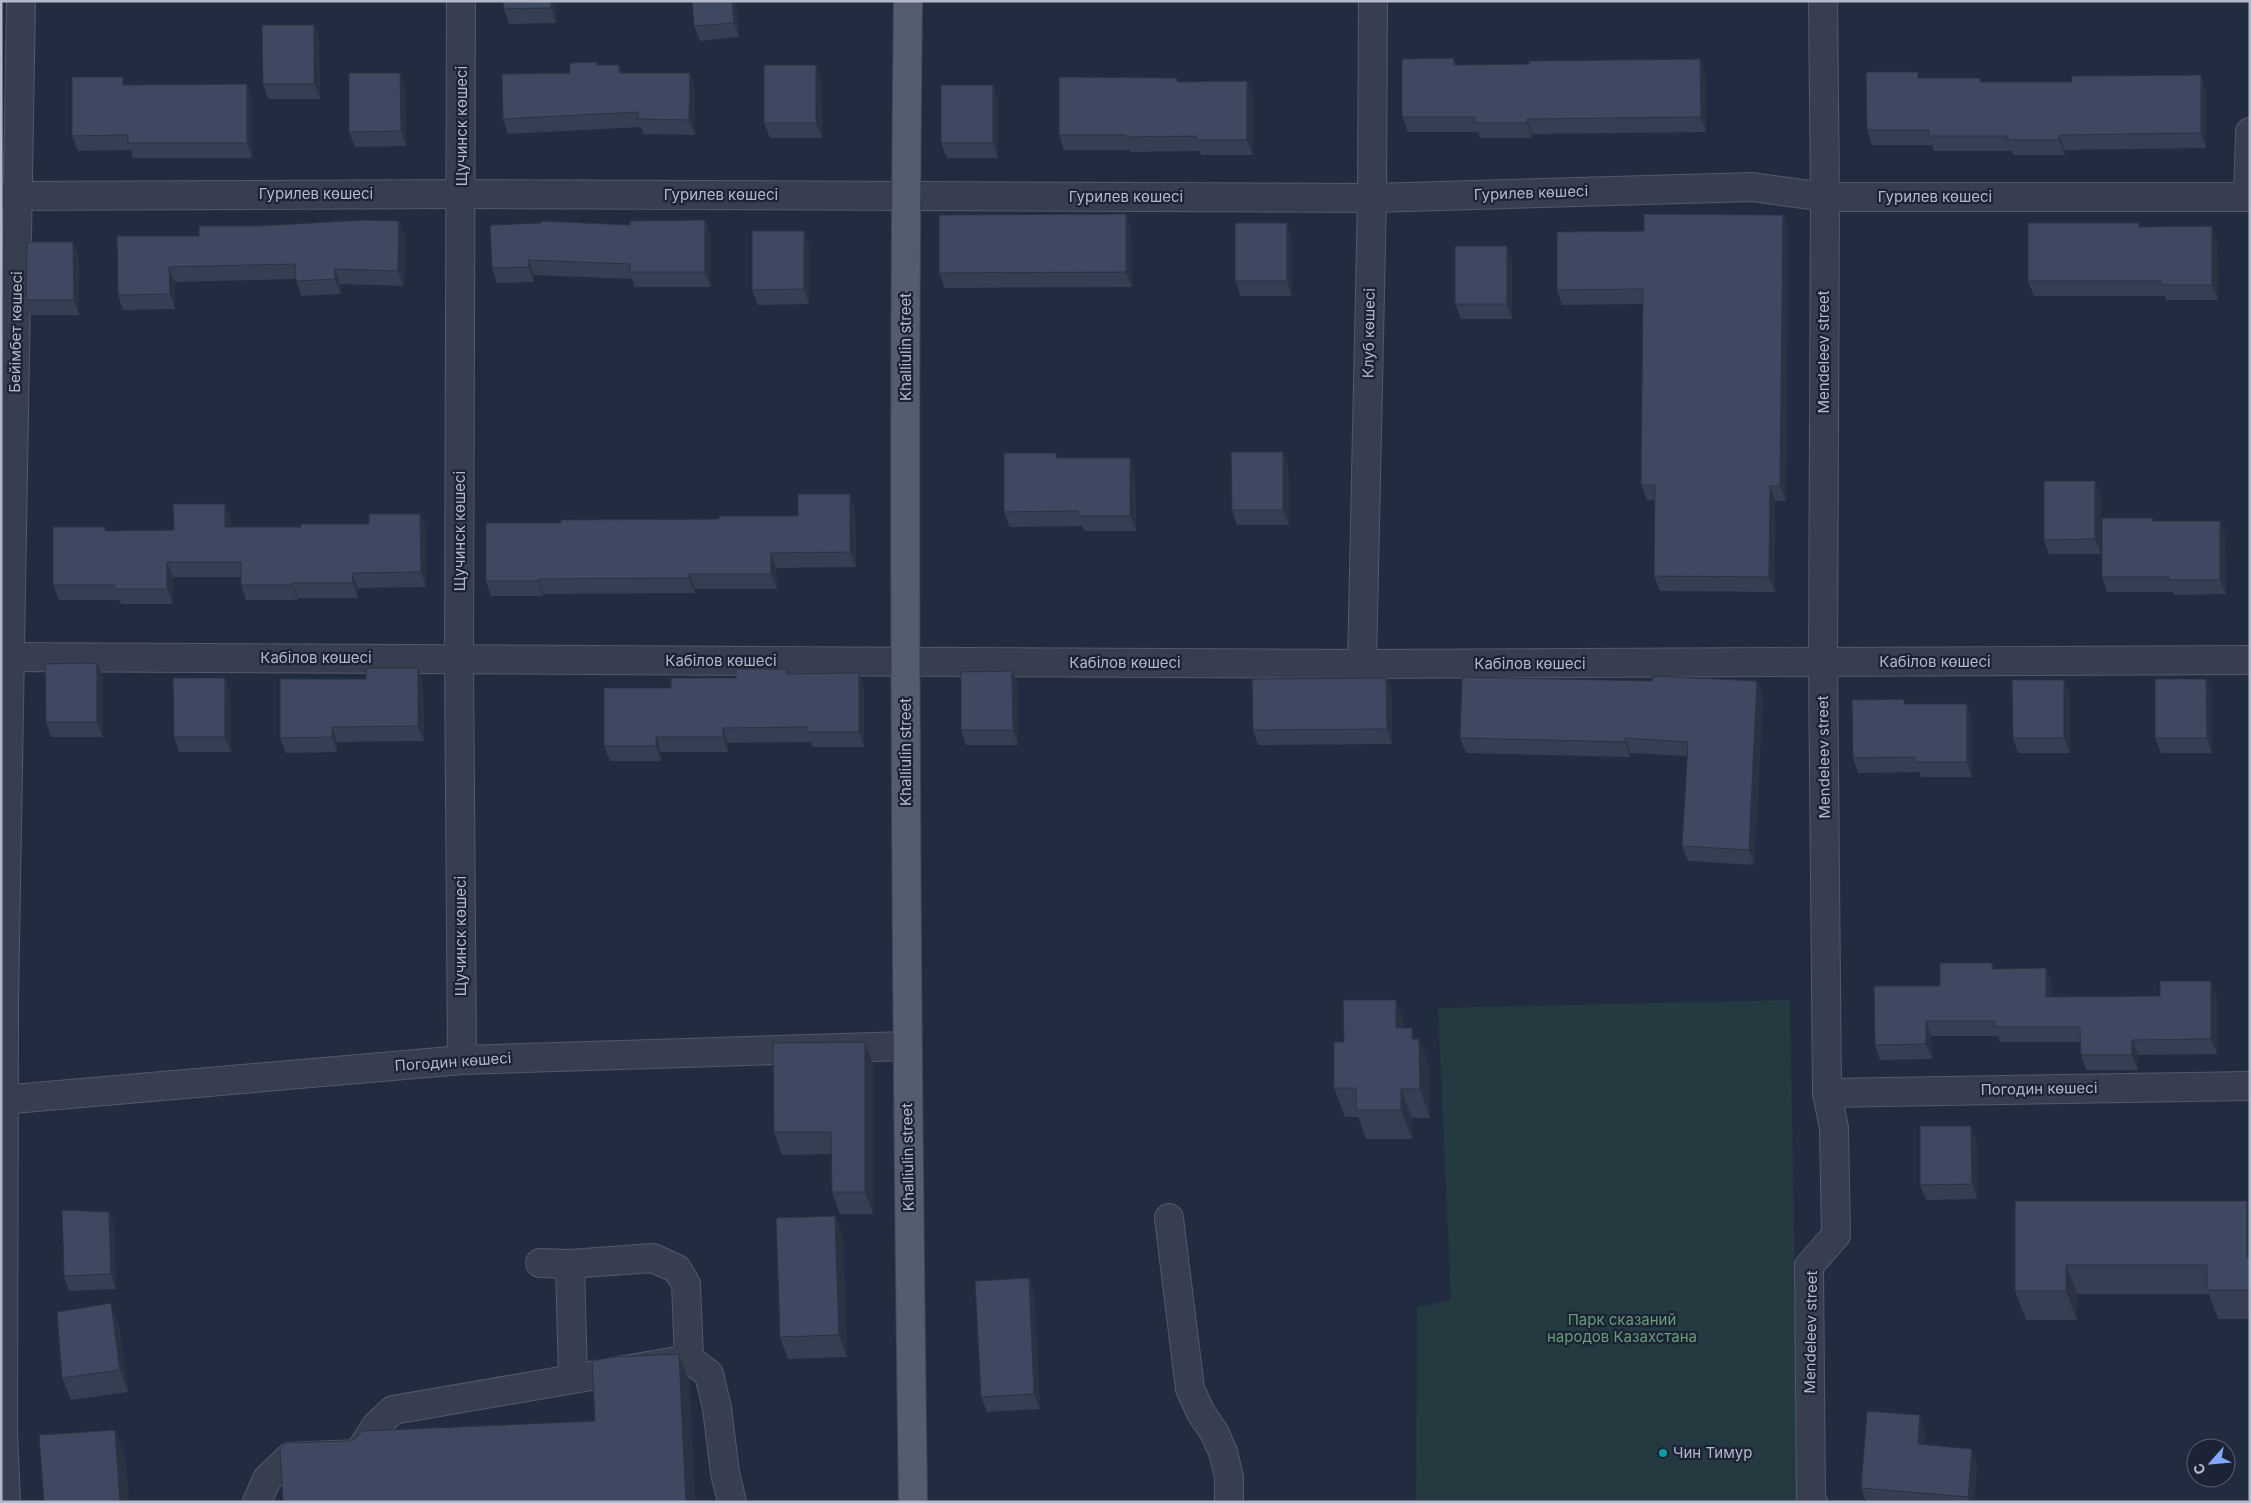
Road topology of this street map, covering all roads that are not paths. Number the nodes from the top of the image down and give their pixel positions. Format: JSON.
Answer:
{"nodes":[{"id":1,"x":21,"y":1,"type":"edge"},
{"id":2,"x":461,"y":1,"type":"edge"},
{"id":3,"x":908,"y":1,"type":"edge"},
{"id":4,"x":1373,"y":1,"type":"edge"},
{"id":5,"x":1823,"y":1,"type":"edge"},
{"id":6,"x":2250,"y":132,"type":"edge"},
{"id":7,"x":462,"y":194,"type":"junction"},
{"id":8,"x":10,"y":196,"type":"edge"},
{"id":9,"x":905,"y":196,"type":"junction"},
{"id":10,"x":1825,"y":197,"type":"junction"},
{"id":11,"x":2249,"y":197,"type":"edge"},
{"id":12,"x":1372,"y":198,"type":"junction"},
{"id":13,"x":6,"y":657,"type":"edge"},
{"id":14,"x":459,"y":659,"type":"junction"},
{"id":15,"x":2250,"y":660,"type":"edge"},
{"id":16,"x":906,"y":663,"type":"junction"},
{"id":17,"x":1823,"y":663,"type":"junction"},
{"id":18,"x":1362,"y":664,"type":"junction"},
{"id":19,"x":4,"y":875,"type":"edge"},
{"id":20,"x":906,"y":1046,"type":"junction"},
{"id":21,"x":462,"y":1060,"type":"junction"},
{"id":22,"x":2250,"y":1086,"type":"edge"},
{"id":23,"x":1827,"y":1093,"type":"junction"},
{"id":24,"x":3,"y":1100,"type":"edge"},
{"id":25,"x":1169,"y":1218,"type":"dead end"},
{"id":26,"x":540,"y":1263,"type":"dead end"},
{"id":27,"x":570,"y":1264,"type":"junction"},
{"id":28,"x":689,"y":1359,"type":"junction"},
{"id":29,"x":573,"y":1378,"type":"junction"},
{"id":30,"x":6,"y":1502,"type":"edge"},
{"id":31,"x":257,"y":1502,"type":"edge"},
{"id":32,"x":732,"y":1502,"type":"edge"},
{"id":33,"x":913,"y":1502,"type":"edge"},
{"id":34,"x":1229,"y":1502,"type":"edge"},
{"id":35,"x":1812,"y":1502,"type":"edge"}],
"edges":[{"from":1,"to":8,"type":"street","name":"Бейімбет көшесі"},
{"from":2,"to":7,"type":"street","name":"Щучинск көшесі"},
{"from":3,"to":9,"type":"main road","name":"Khalliulin street"},
{"from":4,"to":12,"type":"street","name":"Клуб көшесі"},
{"from":5,"to":10,"type":"street","name":"Mendeleev street"},
{"from":6,"to":11,"type":"street"},
{"from":7,"to":8,"type":"street","name":"Гурилев көшесі"},
{"from":7,"to":9,"type":"street","name":"Гурилев көшесі"},
{"from":7,"to":14,"type":"street","name":"Щучинск көшесі"},
{"from":8,"to":13,"type":"street","name":"Бейімбет көшесі"},
{"from":9,"to":12,"type":"street","name":"Гурилев көшесі"},
{"from":9,"to":16,"type":"main road","name":"Khalliulin street"},
{"from":10,"to":11,"type":"street","name":"Гурилев көшесі"},
{"from":10,"to":12,"type":"street","name":"Гурилев көшесі"},
{"from":10,"to":17,"type":"street","name":"Mendeleev street"},
{"from":12,"to":18,"type":"street","name":"Клуб көшесі"},
{"from":13,"to":14,"type":"street","name":"Кабілов көшесі"},
{"from":13,"to":19,"type":"street","name":"Бейімбет көшесі"},
{"from":14,"to":16,"type":"street","name":"Кабілов көшесі"},
{"from":14,"to":21,"type":"street","name":"Щучинск көшесі"},
{"from":15,"to":17,"type":"street","name":"Кабілов көшесі"},
{"from":16,"to":18,"type":"street","name":"Кабілов көшесі"},
{"from":16,"to":20,"type":"main road","name":"Khalliulin street"},
{"from":17,"to":18,"type":"street","name":"Кабілов көшесі"},
{"from":17,"to":23,"type":"street","name":"Mendeleev street"},
{"from":19,"to":24,"type":"street","name":"Бейімбет көшесі"},
{"from":20,"to":21,"type":"street","name":"Погодин көшесі"},
{"from":20,"to":33,"type":"main road","name":"Khalliulin street"},
{"from":21,"to":24,"type":"street","name":"Погодин көшесі"},
{"from":22,"to":23,"type":"street","name":"Погодин көшесі"},
{"from":23,"to":35,"type":"street","name":"Mendeleev street"},
{"from":24,"to":30,"type":"street","name":"Бейімбет көшесі"},
{"from":25,"to":34,"type":"street"},
{"from":26,"to":27,"type":"street"},
{"from":27,"to":28,"type":"street"},
{"from":27,"to":29,"type":"street"},
{"from":28,"to":29,"type":"street"},
{"from":28,"to":32,"type":"street"},
{"from":29,"to":31,"type":"street"}]}
